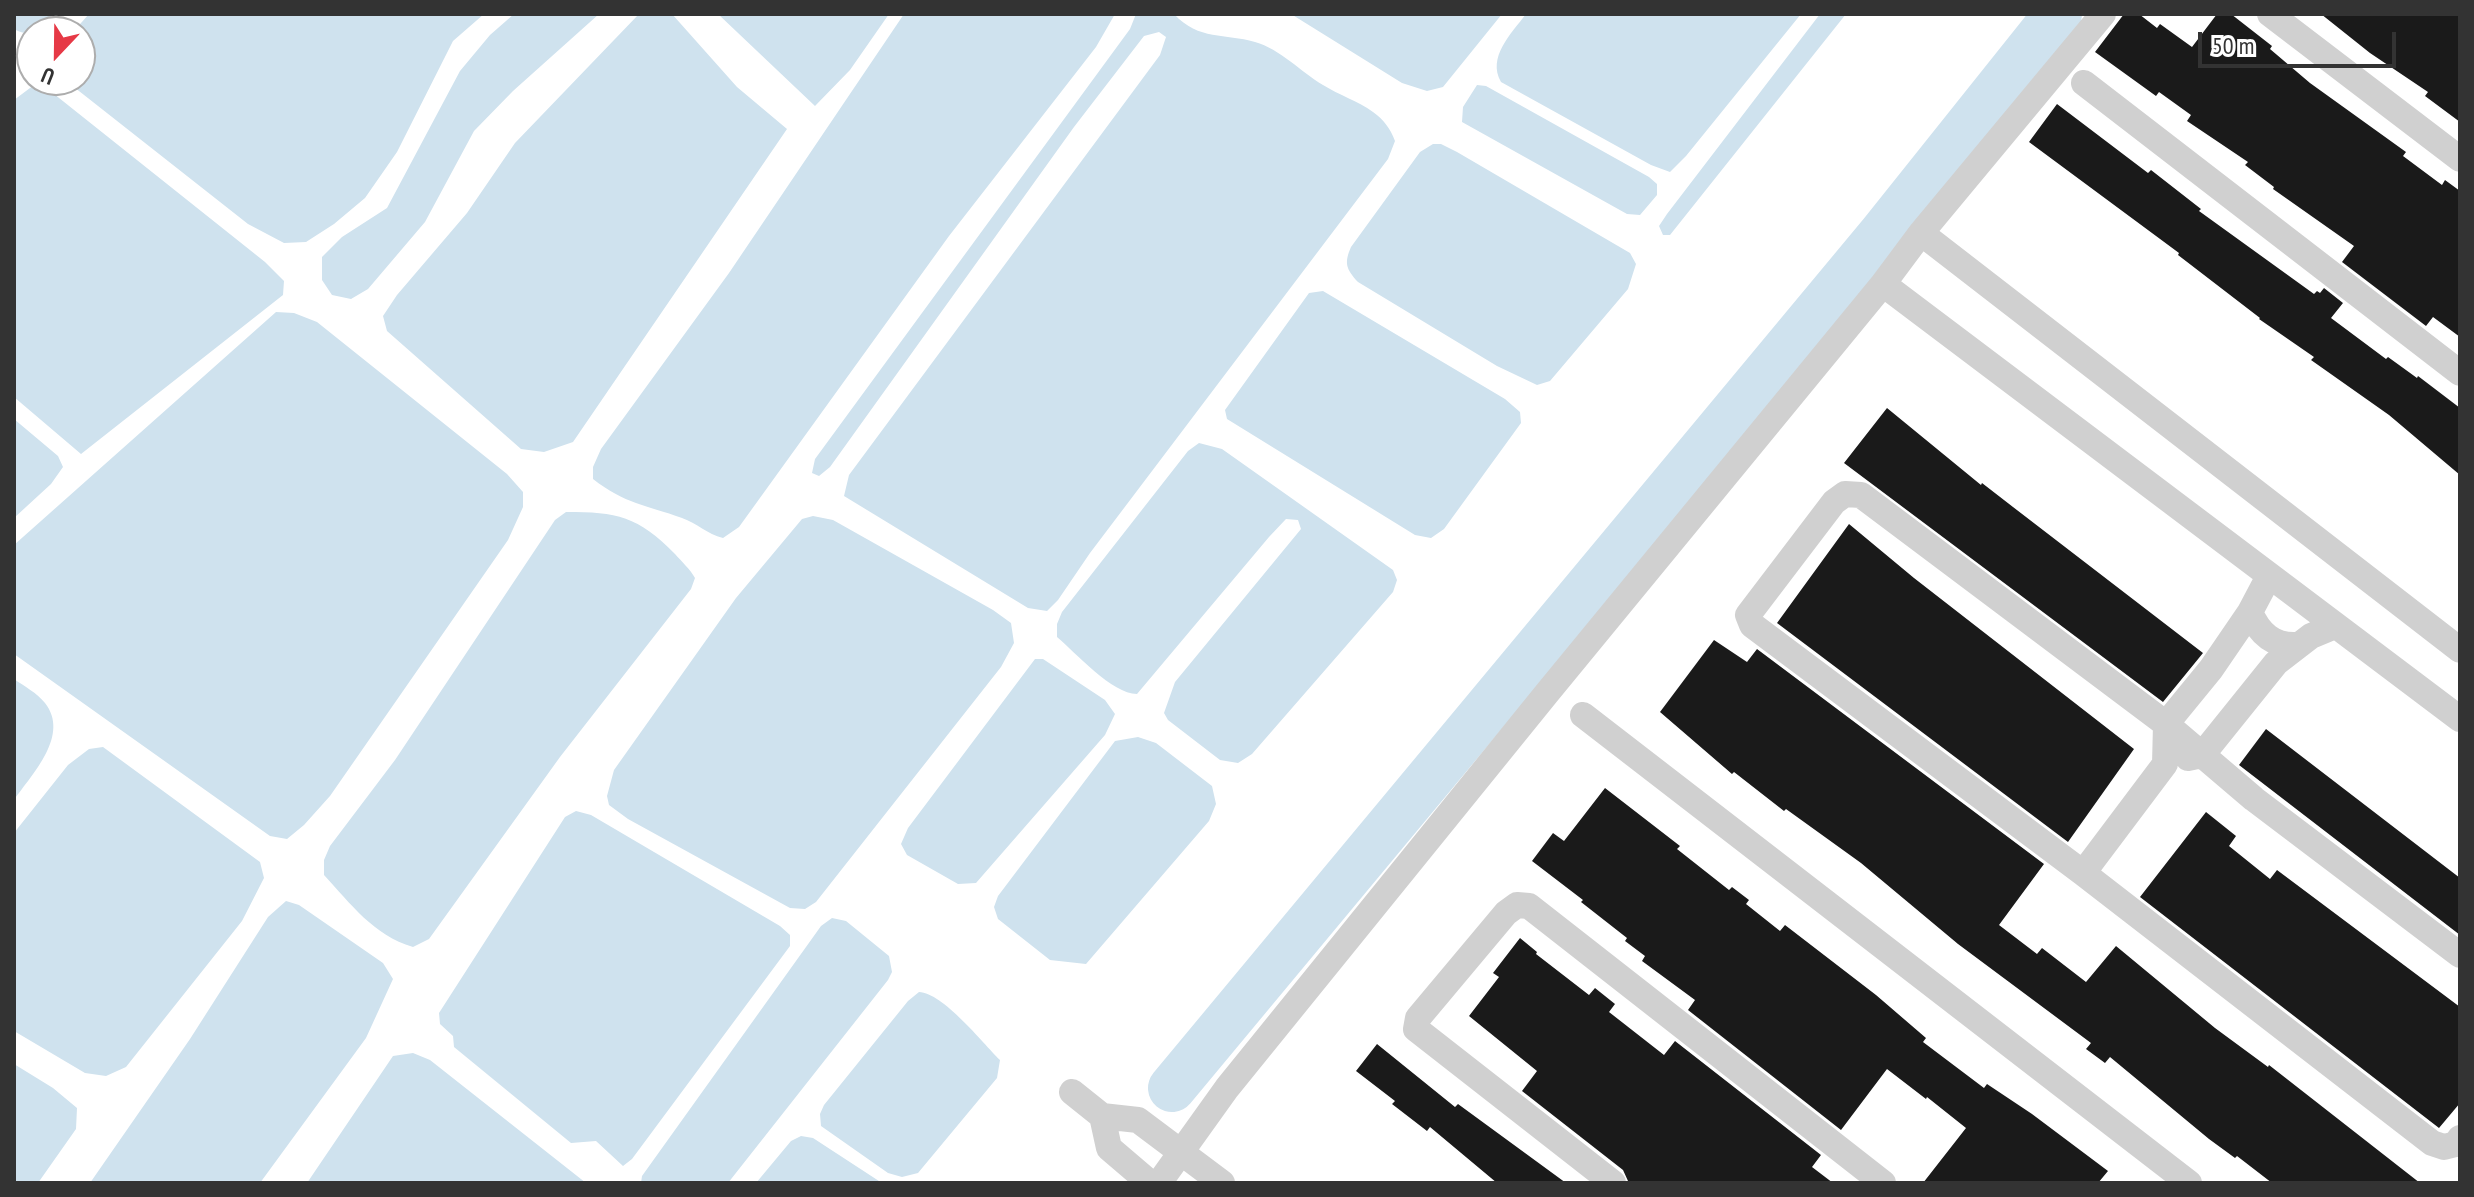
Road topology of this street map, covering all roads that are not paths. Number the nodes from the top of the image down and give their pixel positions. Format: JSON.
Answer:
{"nodes":[{"id":1,"x":2103,"y":14,"type":"edge"},
{"id":2,"x":2270,"y":14,"type":"edge"},
{"id":3,"x":2084,"y":83,"type":"dead end"},
{"id":4,"x":2460,"y":159,"type":"edge"},
{"id":5,"x":1921,"y":233,"type":"junction"},
{"id":6,"x":1883,"y":284,"type":"junction"},
{"id":7,"x":2460,"y":373,"type":"edge"},
{"id":8,"x":2269,"y":576,"type":"junction"},
{"id":9,"x":2250,"y":612,"type":"junction"},
{"id":10,"x":2335,"y":626,"type":"junction"},
{"id":11,"x":2296,"y":645,"type":"junction"},
{"id":12,"x":2460,"y":650,"type":"edge"},
{"id":13,"x":1583,"y":715,"type":"dead end"},
{"id":14,"x":2460,"y":719,"type":"edge"},
{"id":15,"x":2166,"y":724,"type":"junction"},
{"id":16,"x":2202,"y":755,"type":"junction"},
{"id":17,"x":2165,"y":764,"type":"junction"},
{"id":18,"x":2083,"y":873,"type":"junction"},
{"id":19,"x":2460,"y":955,"type":"edge"},
{"id":20,"x":1072,"y":1092,"type":"dead end"},
{"id":21,"x":1102,"y":1116,"type":"junction"},
{"id":22,"x":2460,"y":1138,"type":"edge"},
{"id":23,"x":1181,"y":1152,"type":"junction"},
{"id":24,"x":1866,"y":1178,"type":"edge"},
{"id":25,"x":1150,"y":1183,"type":"edge"},
{"id":26,"x":1159,"y":1183,"type":"edge"},
{"id":27,"x":1222,"y":1183,"type":"edge"},
{"id":28,"x":1613,"y":1183,"type":"edge"},
{"id":29,"x":2189,"y":1183,"type":"edge"}],
"edges":[{"from":1,"to":5,"type":"street"},
{"from":2,"to":4,"type":"street"},
{"from":3,"to":7,"type":"street"},
{"from":5,"to":6,"type":"street"},
{"from":5,"to":12,"type":"street"},
{"from":6,"to":8,"type":"street"},
{"from":6,"to":23,"type":"street"},
{"from":8,"to":9,"type":"street"},
{"from":8,"to":10,"type":"street"},
{"from":9,"to":11,"type":"street"},
{"from":9,"to":15,"type":"street"},
{"from":10,"to":11,"type":"street"},
{"from":10,"to":14,"type":"street"},
{"from":11,"to":16,"type":"street"},
{"from":13,"to":29,"type":"street"},
{"from":15,"to":16,"type":"street"},
{"from":15,"to":17,"type":"street"},
{"from":15,"to":18,"type":"street"},
{"from":16,"to":17,"type":"street"},
{"from":16,"to":19,"type":"street"},
{"from":17,"to":18,"type":"street"},
{"from":18,"to":22,"type":"street"},
{"from":20,"to":21,"type":"street"},
{"from":21,"to":23,"type":"street"},
{"from":21,"to":25,"type":"street"},
{"from":23,"to":26,"type":"street"},
{"from":23,"to":27,"type":"street"},
{"from":24,"to":28,"type":"street"}]}
